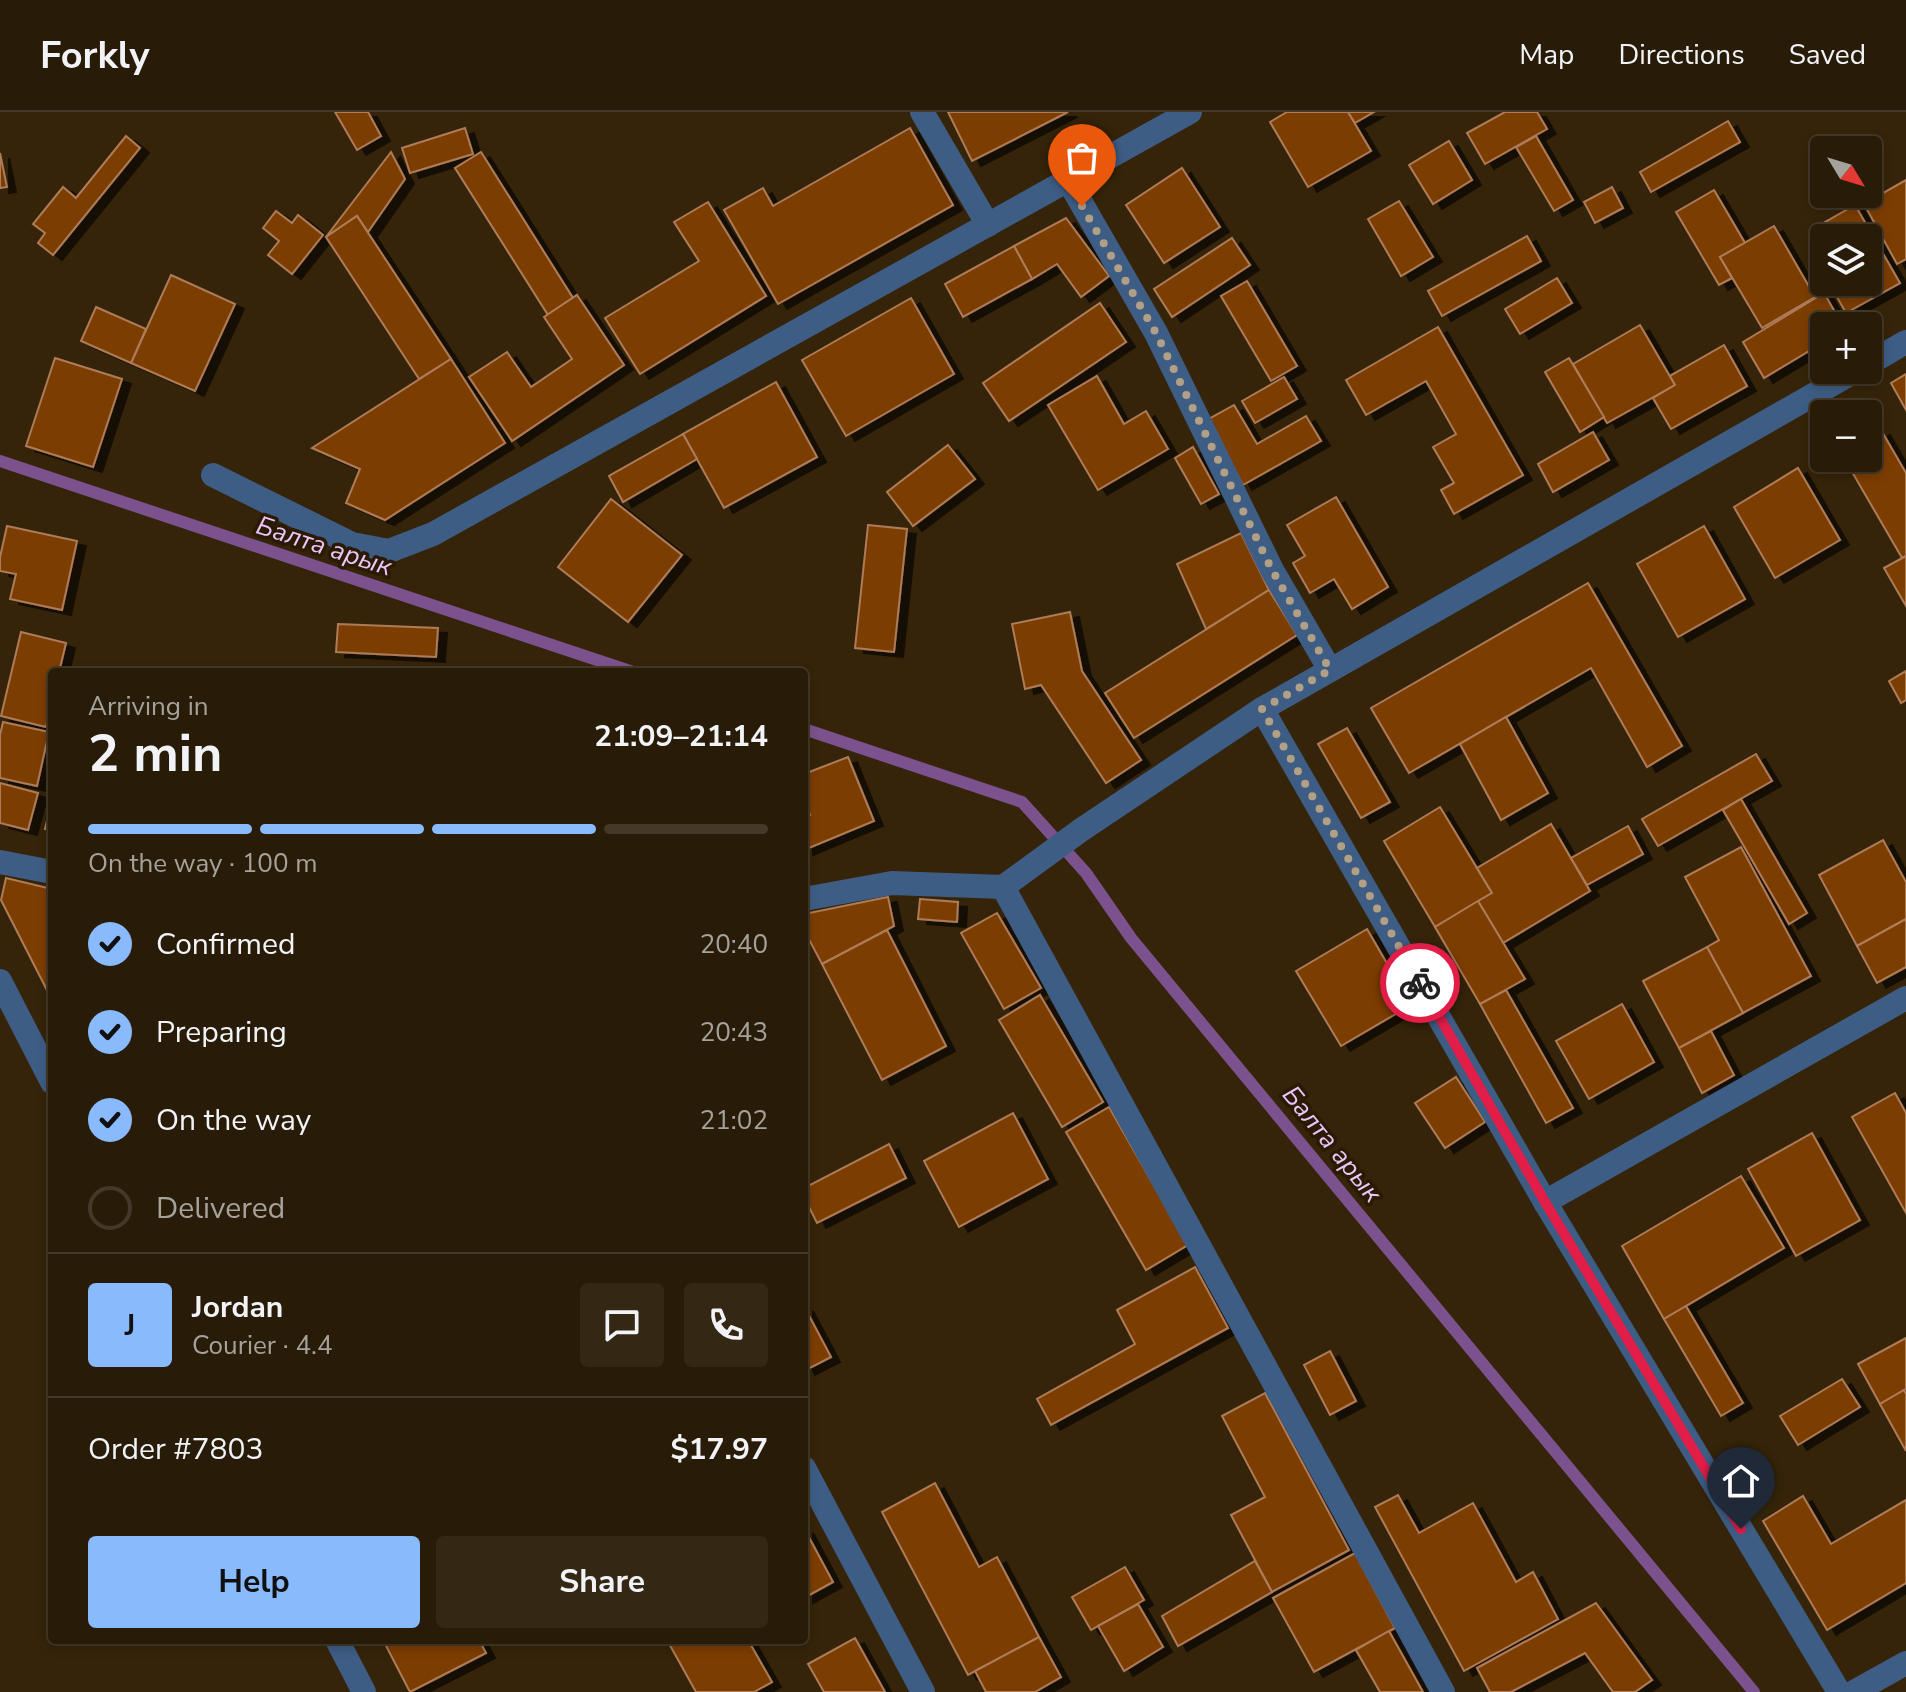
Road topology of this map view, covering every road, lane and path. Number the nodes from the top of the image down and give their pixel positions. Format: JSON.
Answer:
{"nodes":[{"id":1,"x":922,"y":112,"type":"edge"},
{"id":2,"x":1190,"y":112,"type":"edge"},
{"id":3,"x":1068,"y":180,"type":"junction"},
{"id":4,"x":988,"y":225,"type":"junction"},
{"id":5,"x":1906,"y":342,"type":"edge"},
{"id":6,"x":1882,"y":356,"type":"edge"},
{"id":7,"x":1832,"y":384,"type":"edge"},
{"id":8,"x":213,"y":475,"type":"dead end"},
{"id":9,"x":1330,"y":670,"type":"junction"},
{"id":10,"x":1262,"y":709,"type":"junction"},
{"id":11,"x":0,"y":862,"type":"edge"},
{"id":12,"x":48,"y":871,"type":"edge"},
{"id":13,"x":1003,"y":887,"type":"junction"},
{"id":14,"x":808,"y":898,"type":"edge"},
{"id":15,"x":0,"y":981,"type":"edge"},
{"id":16,"x":1906,"y":998,"type":"edge"},
{"id":17,"x":48,"y":1074,"type":"edge"},
{"id":18,"x":1545,"y":1202,"type":"junction"},
{"id":19,"x":808,"y":1476,"type":"edge"},
{"id":20,"x":339,"y":1644,"type":"edge"},
{"id":21,"x":1906,"y":1663,"type":"edge"},
{"id":22,"x":364,"y":1692,"type":"edge"},
{"id":23,"x":923,"y":1692,"type":"edge"},
{"id":24,"x":1443,"y":1692,"type":"edge"},
{"id":25,"x":1839,"y":1692,"type":"edge"},
{"id":26,"x":1854,"y":1692,"type":"edge"}],
"edges":[{"from":1,"to":4,"type":"street"},
{"from":2,"to":3,"type":"street"},
{"from":3,"to":4,"type":"street"},
{"from":3,"to":9,"type":"street"},
{"from":4,"to":8,"type":"street"},
{"from":5,"to":6,"type":"street"},
{"from":7,"to":9,"type":"street"},
{"from":9,"to":10,"type":"street"},
{"from":10,"to":13,"type":"street"},
{"from":10,"to":18,"type":"street"},
{"from":11,"to":12,"type":"street"},
{"from":13,"to":14,"type":"street"},
{"from":13,"to":24,"type":"street"},
{"from":15,"to":17,"type":"street"},
{"from":16,"to":18,"type":"street"},
{"from":18,"to":25,"type":"street"},
{"from":19,"to":23,"type":"street"},
{"from":20,"to":22,"type":"street"},
{"from":21,"to":26,"type":"street"}]}
